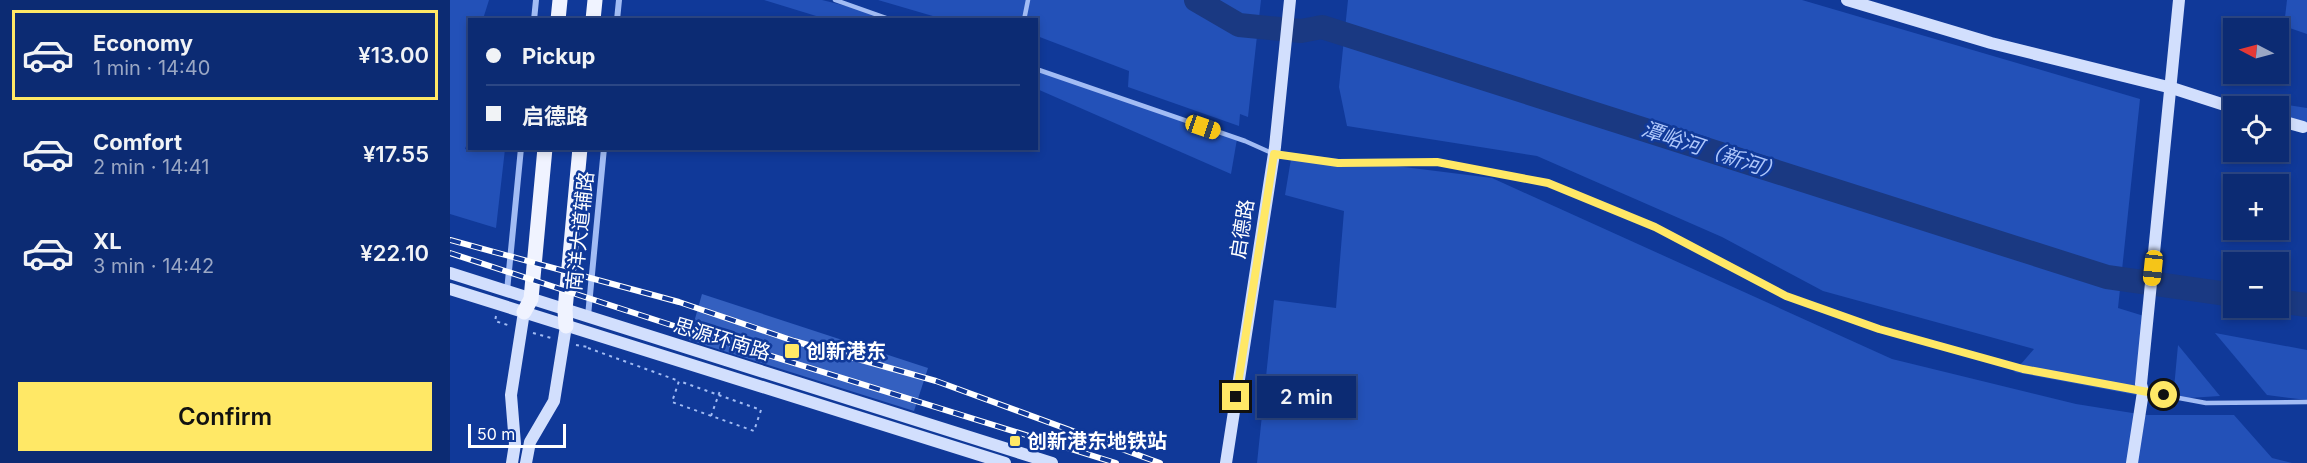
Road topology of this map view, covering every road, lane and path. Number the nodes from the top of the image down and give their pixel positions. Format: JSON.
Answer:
{"nodes":[{"id":1,"x":536,"y":0,"type":"edge"},
{"id":2,"x":560,"y":0,"type":"edge"},
{"id":3,"x":595,"y":0,"type":"edge"},
{"id":4,"x":619,"y":0,"type":"edge"},
{"id":5,"x":835,"y":0,"type":"edge"},
{"id":6,"x":1028,"y":0,"type":"edge"},
{"id":7,"x":1290,"y":0,"type":"edge"},
{"id":8,"x":1846,"y":0,"type":"edge"},
{"id":9,"x":2180,"y":0,"type":"edge"},
{"id":10,"x":534,"y":18,"type":"edge"},
{"id":11,"x":558,"y":18,"type":"edge"},
{"id":12,"x":593,"y":18,"type":"edge"},
{"id":13,"x":617,"y":18,"type":"edge"},
{"id":14,"x":886,"y":18,"type":"edge"},
{"id":15,"x":1024,"y":18,"type":"edge"},
{"id":16,"x":1038,"y":70,"type":"edge"},
{"id":17,"x":2172,"y":88,"type":"junction"},
{"id":18,"x":2223,"y":104,"type":"edge"},
{"id":19,"x":2289,"y":123,"type":"edge"},
{"id":20,"x":2303,"y":127,"type":"dead end"},
{"id":21,"x":521,"y":150,"type":"edge"},
{"id":22,"x":545,"y":150,"type":"edge"},
{"id":23,"x":580,"y":150,"type":"edge"},
{"id":24,"x":604,"y":150,"type":"edge"},
{"id":25,"x":1274,"y":150,"type":"junction"},
{"id":26,"x":450,"y":273,"type":"edge"},
{"id":27,"x":450,"y":289,"type":"edge"},
{"id":28,"x":507,"y":291,"type":"junction"},
{"id":29,"x":527,"y":305,"type":"junction"},
{"id":30,"x":565,"y":310,"type":"junction"},
{"id":31,"x":588,"y":317,"type":"junction"},
{"id":32,"x":566,"y":326,"type":"junction"},
{"id":33,"x":588,"y":348,"type":"dead end"},
{"id":34,"x":679,"y":381,"type":"junction"},
{"id":35,"x":2142,"y":388,"type":"junction"},
{"id":36,"x":2307,"y":402,"type":"edge"},
{"id":37,"x":512,"y":463,"type":"edge"},
{"id":38,"x":526,"y":463,"type":"edge"},
{"id":39,"x":1005,"y":463,"type":"edge"},
{"id":40,"x":1052,"y":463,"type":"edge"},
{"id":41,"x":1226,"y":463,"type":"edge"},
{"id":42,"x":2132,"y":463,"type":"edge"}],
"edges":[{"from":1,"to":10,"type":"street"},
{"from":2,"to":11,"type":"main road"},
{"from":3,"to":12,"type":"main road"},
{"from":4,"to":13,"type":"street"},
{"from":5,"to":14,"type":"lane"},
{"from":6,"to":15,"type":"lane"},
{"from":7,"to":25,"type":"street","name":"启德路"},
{"from":8,"to":17,"type":"street"},
{"from":9,"to":17,"type":"street"},
{"from":16,"to":25,"type":"lane"},
{"from":17,"to":18,"type":"street"},
{"from":17,"to":35,"type":"street"},
{"from":19,"to":20,"type":"street"},
{"from":21,"to":28,"type":"street"},
{"from":22,"to":29,"type":"main road"},
{"from":23,"to":30,"type":"main road"},
{"from":24,"to":31,"type":"street","name":"南洋大道辅路"},
{"from":25,"to":35,"type":"lane"},
{"from":25,"to":41,"type":"street","name":"启德路"},
{"from":26,"to":28,"type":"street","name":"思源环南路"},
{"from":27,"to":29,"type":"street","name":"思源环南路"},
{"from":28,"to":29,"type":"street","name":"思源环南路"},
{"from":29,"to":30,"type":"street","name":"思源环南路"},
{"from":29,"to":32,"type":"street","name":"思源环南路"},
{"from":29,"to":37,"type":"street"},
{"from":30,"to":31,"type":"street","name":"思源环南路"},
{"from":30,"to":32,"type":"main road"},
{"from":31,"to":40,"type":"street","name":"思源环南路"},
{"from":32,"to":38,"type":"street"},
{"from":32,"to":39,"type":"street","name":"思源环南路"},
{"from":33,"to":34,"type":"path"},
{"from":34,"to":34,"type":"path"},
{"from":35,"to":36,"type":"lane"},
{"from":35,"to":42,"type":"street"}]}
